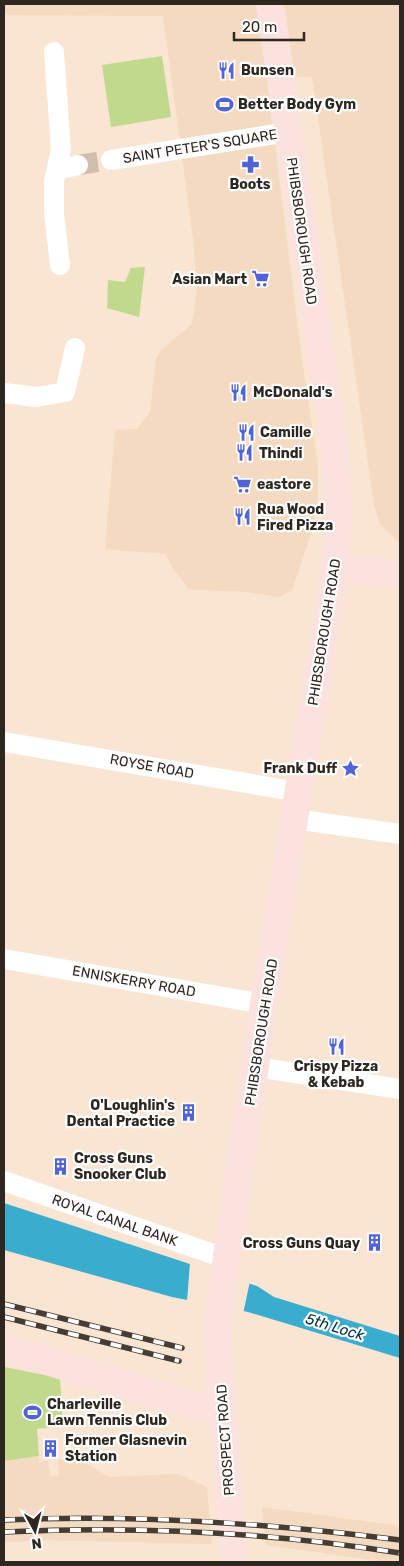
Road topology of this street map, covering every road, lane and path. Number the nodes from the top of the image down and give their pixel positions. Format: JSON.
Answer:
{"nodes":[{"id":1,"x":270,"y":4,"type":"edge"},
{"id":2,"x":54,"y":52,"type":"dead end"},
{"id":3,"x":288,"y":132,"type":"junction"},
{"id":4,"x":111,"y":160,"type":"tunnel mouth"},
{"id":5,"x":58,"y":166,"type":"junction"},
{"id":6,"x":78,"y":166,"type":"tunnel mouth"},
{"id":7,"x":60,"y":265,"type":"dead end"},
{"id":8,"x":74,"y":348,"type":"dead end"},
{"id":9,"x":4,"y":393,"type":"edge"},
{"id":10,"x":335,"y":567,"type":"junction"},
{"id":11,"x":400,"y":574,"type":"edge"},
{"id":12,"x":4,"y":742,"type":"edge"},
{"id":13,"x":300,"y":792,"type":"junction"},
{"id":14,"x":295,"y":819,"type":"junction"},
{"id":15,"x":400,"y":834,"type":"edge"},
{"id":16,"x":4,"y":959,"type":"edge"},
{"id":17,"x":264,"y":1004,"type":"junction"},
{"id":18,"x":256,"y":1067,"type":"junction"},
{"id":19,"x":400,"y":1089,"type":"edge"},
{"id":20,"x":4,"y":1181,"type":"edge"},
{"id":21,"x":226,"y":1259,"type":"junction"},
{"id":22,"x":218,"y":1318,"type":"joint"},
{"id":23,"x":4,"y":1348,"type":"edge"},
{"id":24,"x":223,"y":1406,"type":"junction"},
{"id":25,"x":234,"y":1553,"type":"edge"}],
"edges":[{"from":1,"to":3,"type":"main road","name":"PHIBSBOROUGH ROAD"},
{"from":2,"to":5,"type":"street"},
{"from":3,"to":4,"type":"street","name":"SAINT PETER'S SQUARE"},
{"from":3,"to":10,"type":"main road","name":"PHIBSBOROUGH ROAD"},
{"from":5,"to":6,"type":"street"},
{"from":5,"to":7,"type":"street"},
{"from":8,"to":9,"type":"street"},
{"from":10,"to":11,"type":"main road"},
{"from":10,"to":13,"type":"main road","name":"PHIBSBOROUGH ROAD"},
{"from":12,"to":13,"type":"street","name":"ROYSE ROAD"},
{"from":13,"to":14,"type":"main road","name":"PHIBSBOROUGH ROAD"},
{"from":14,"to":15,"type":"street"},
{"from":14,"to":17,"type":"main road","name":"PHIBSBOROUGH ROAD"},
{"from":16,"to":17,"type":"street","name":"ENNISKERRY ROAD"},
{"from":17,"to":18,"type":"main road","name":"PHIBSBOROUGH ROAD"},
{"from":18,"to":19,"type":"street"},
{"from":18,"to":21,"type":"main road","name":"PHIBSBOROUGH ROAD"},
{"from":20,"to":21,"type":"street","name":"ROYAL CANAL BANK"},
{"from":21,"to":22,"type":"main road","name":"PHIBSBOROUGH ROAD"},
{"from":22,"to":24,"type":"main road","name":"PROSPECT ROAD"},
{"from":23,"to":24,"type":"main road"},
{"from":24,"to":25,"type":"main road","name":"PROSPECT ROAD"}]}
